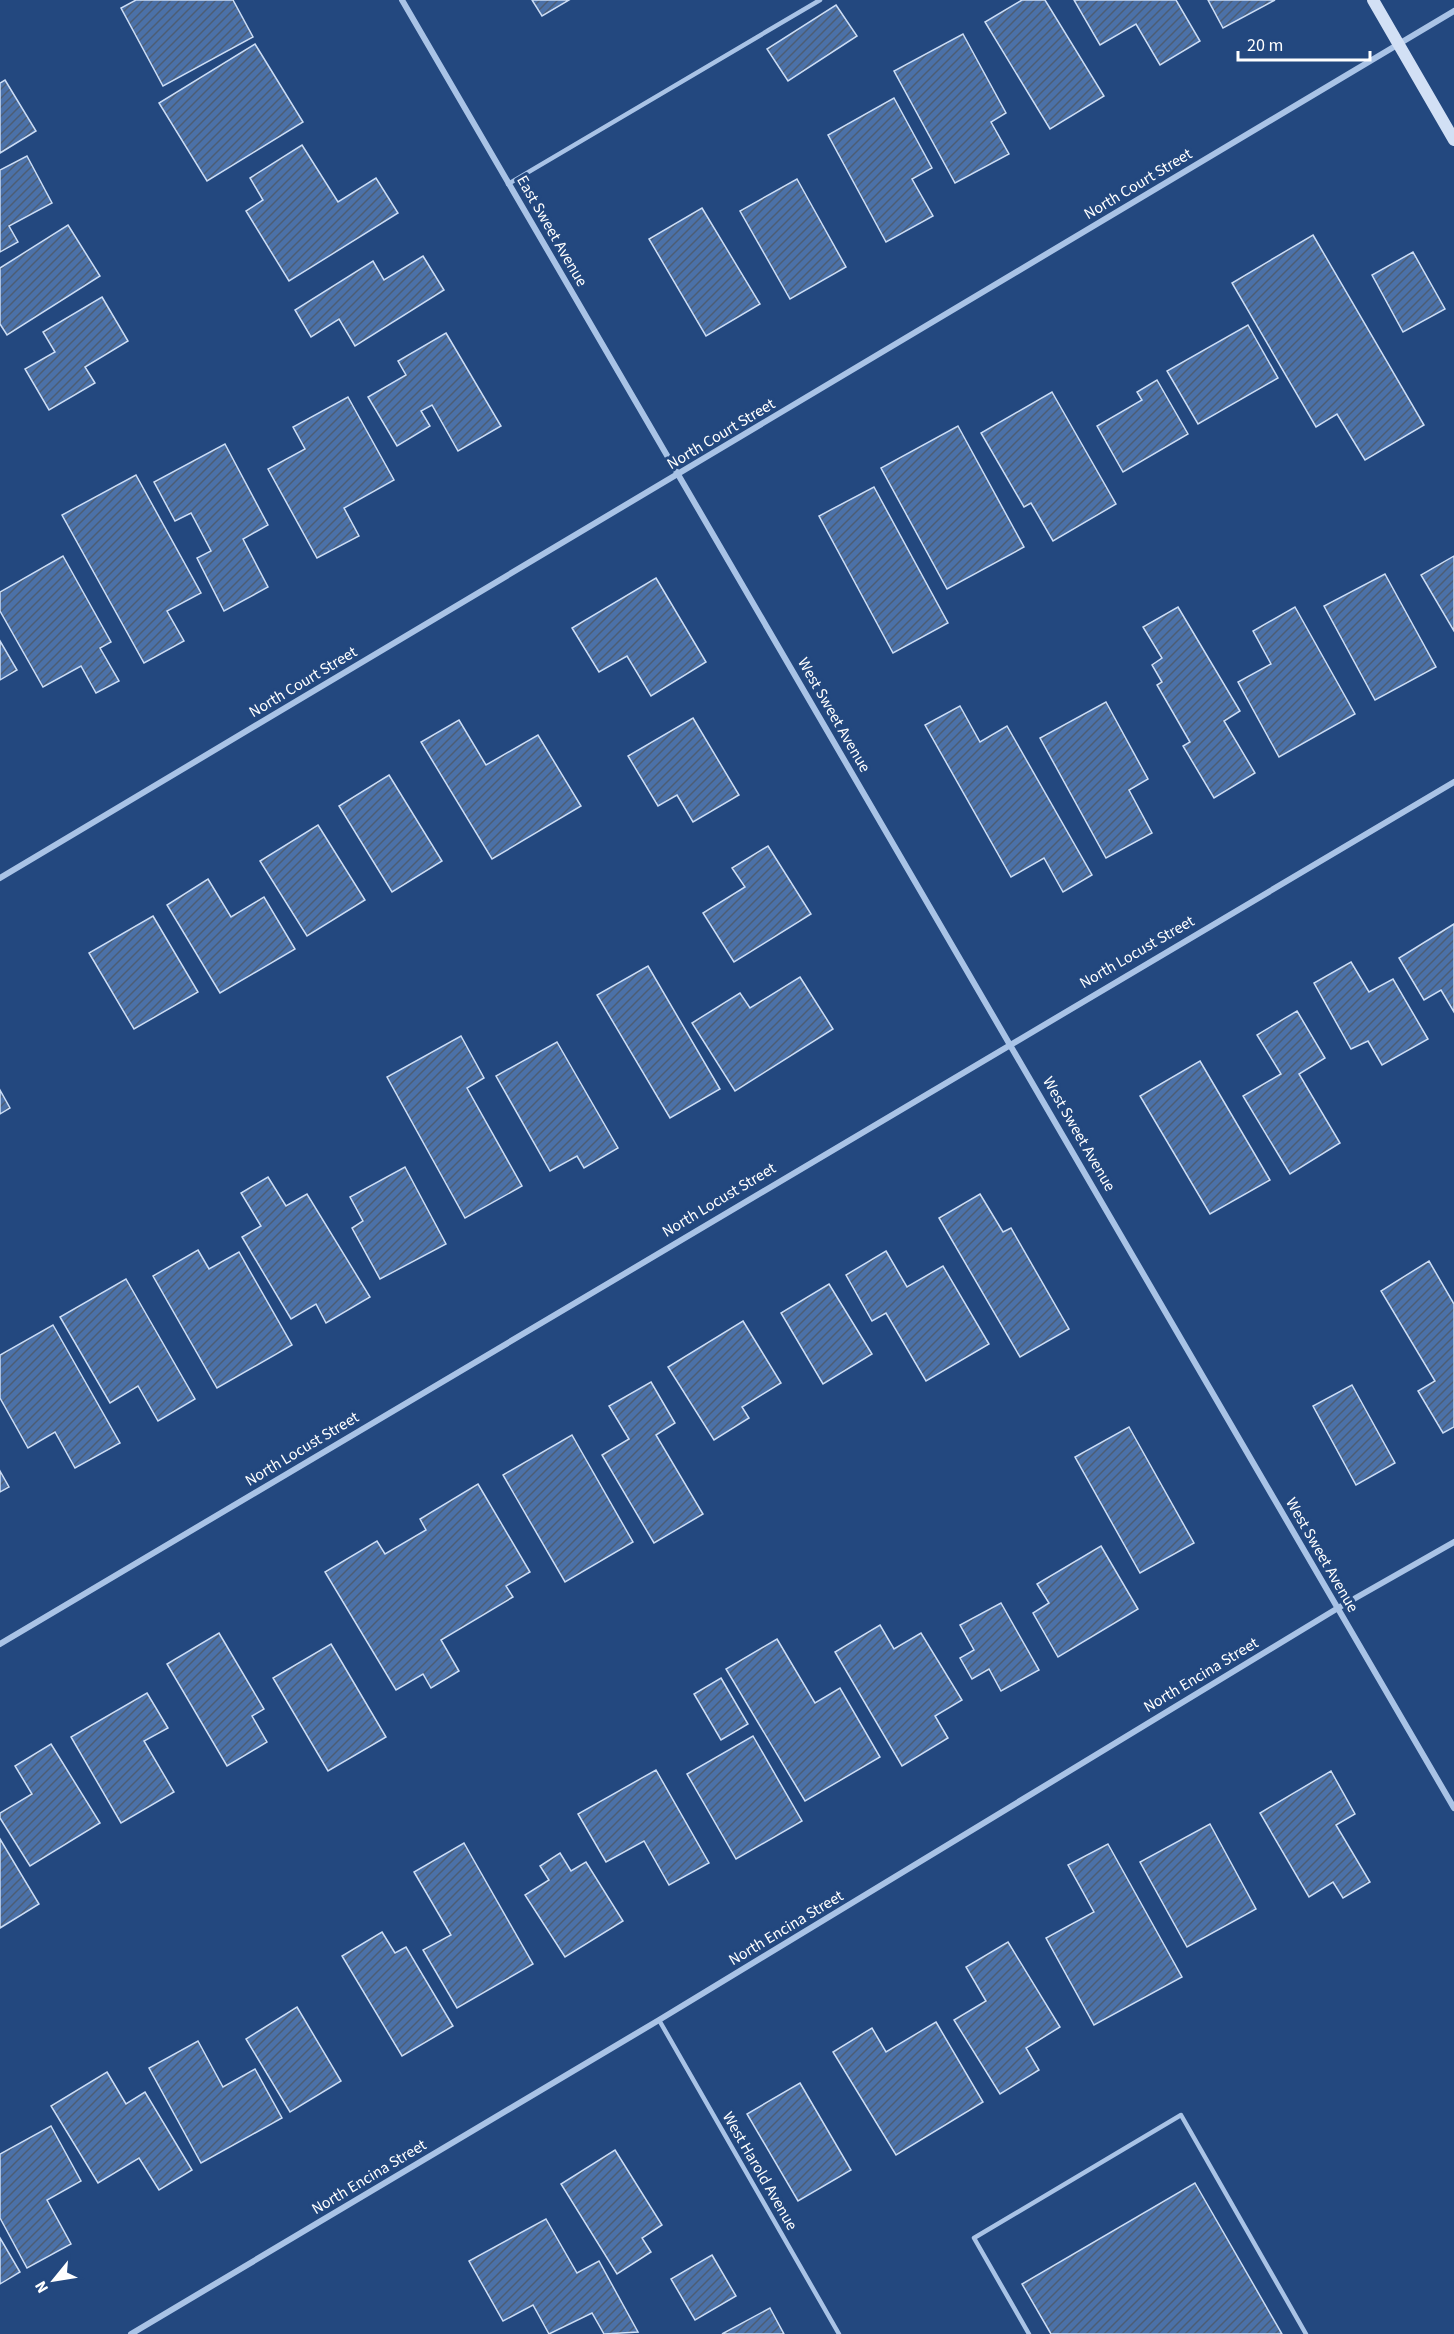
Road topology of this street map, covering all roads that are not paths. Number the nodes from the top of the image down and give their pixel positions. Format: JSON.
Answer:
{"nodes":[{"id":1,"x":402,"y":0,"type":"edge"},
{"id":2,"x":820,"y":0,"type":"edge"},
{"id":3,"x":1373,"y":0,"type":"edge"},
{"id":4,"x":1454,"y":11,"type":"edge"},
{"id":5,"x":1398,"y":43,"type":"junction"},
{"id":6,"x":1454,"y":140,"type":"edge"},
{"id":7,"x":508,"y":184,"type":"junction"},
{"id":8,"x":678,"y":476,"type":"junction"},
{"id":9,"x":1454,"y":782,"type":"edge"},
{"id":10,"x":0,"y":878,"type":"edge"},
{"id":11,"x":1011,"y":1042,"type":"junction"},
{"id":12,"x":1454,"y":1542,"type":"edge"},
{"id":13,"x":1338,"y":1608,"type":"junction"},
{"id":14,"x":0,"y":1644,"type":"edge"},
{"id":15,"x":1454,"y":1808,"type":"edge"},
{"id":16,"x":659,"y":2020,"type":"junction"},
{"id":17,"x":130,"y":2334,"type":"edge"},
{"id":18,"x":839,"y":2334,"type":"edge"},
{"id":19,"x":1029,"y":2334,"type":"edge"},
{"id":20,"x":1306,"y":2334,"type":"edge"}],
"edges":[{"from":1,"to":7,"type":"street","name":"East Sweet Avenue"},
{"from":2,"to":7,"type":"lane"},
{"from":3,"to":5,"type":"main road"},
{"from":4,"to":5,"type":"street","name":"North Court Street"},
{"from":5,"to":6,"type":"main road"},
{"from":5,"to":8,"type":"street","name":"North Court Street"},
{"from":7,"to":8,"type":"street","name":"East Sweet Avenue"},
{"from":8,"to":10,"type":"street","name":"North Court Street"},
{"from":8,"to":11,"type":"street","name":"West Sweet Avenue"},
{"from":9,"to":11,"type":"street","name":"North Locust Street"},
{"from":11,"to":13,"type":"street","name":"West Sweet Avenue"},
{"from":11,"to":14,"type":"street","name":"North Locust Street"},
{"from":12,"to":13,"type":"street","name":"North Encina Street"},
{"from":13,"to":15,"type":"street","name":"West Sweet Avenue"},
{"from":13,"to":16,"type":"street","name":"North Encina Street"},
{"from":16,"to":17,"type":"street","name":"North Encina Street"},
{"from":16,"to":18,"type":"lane","name":"West Harold Avenue"},
{"from":19,"to":20,"type":"lane"}]}
